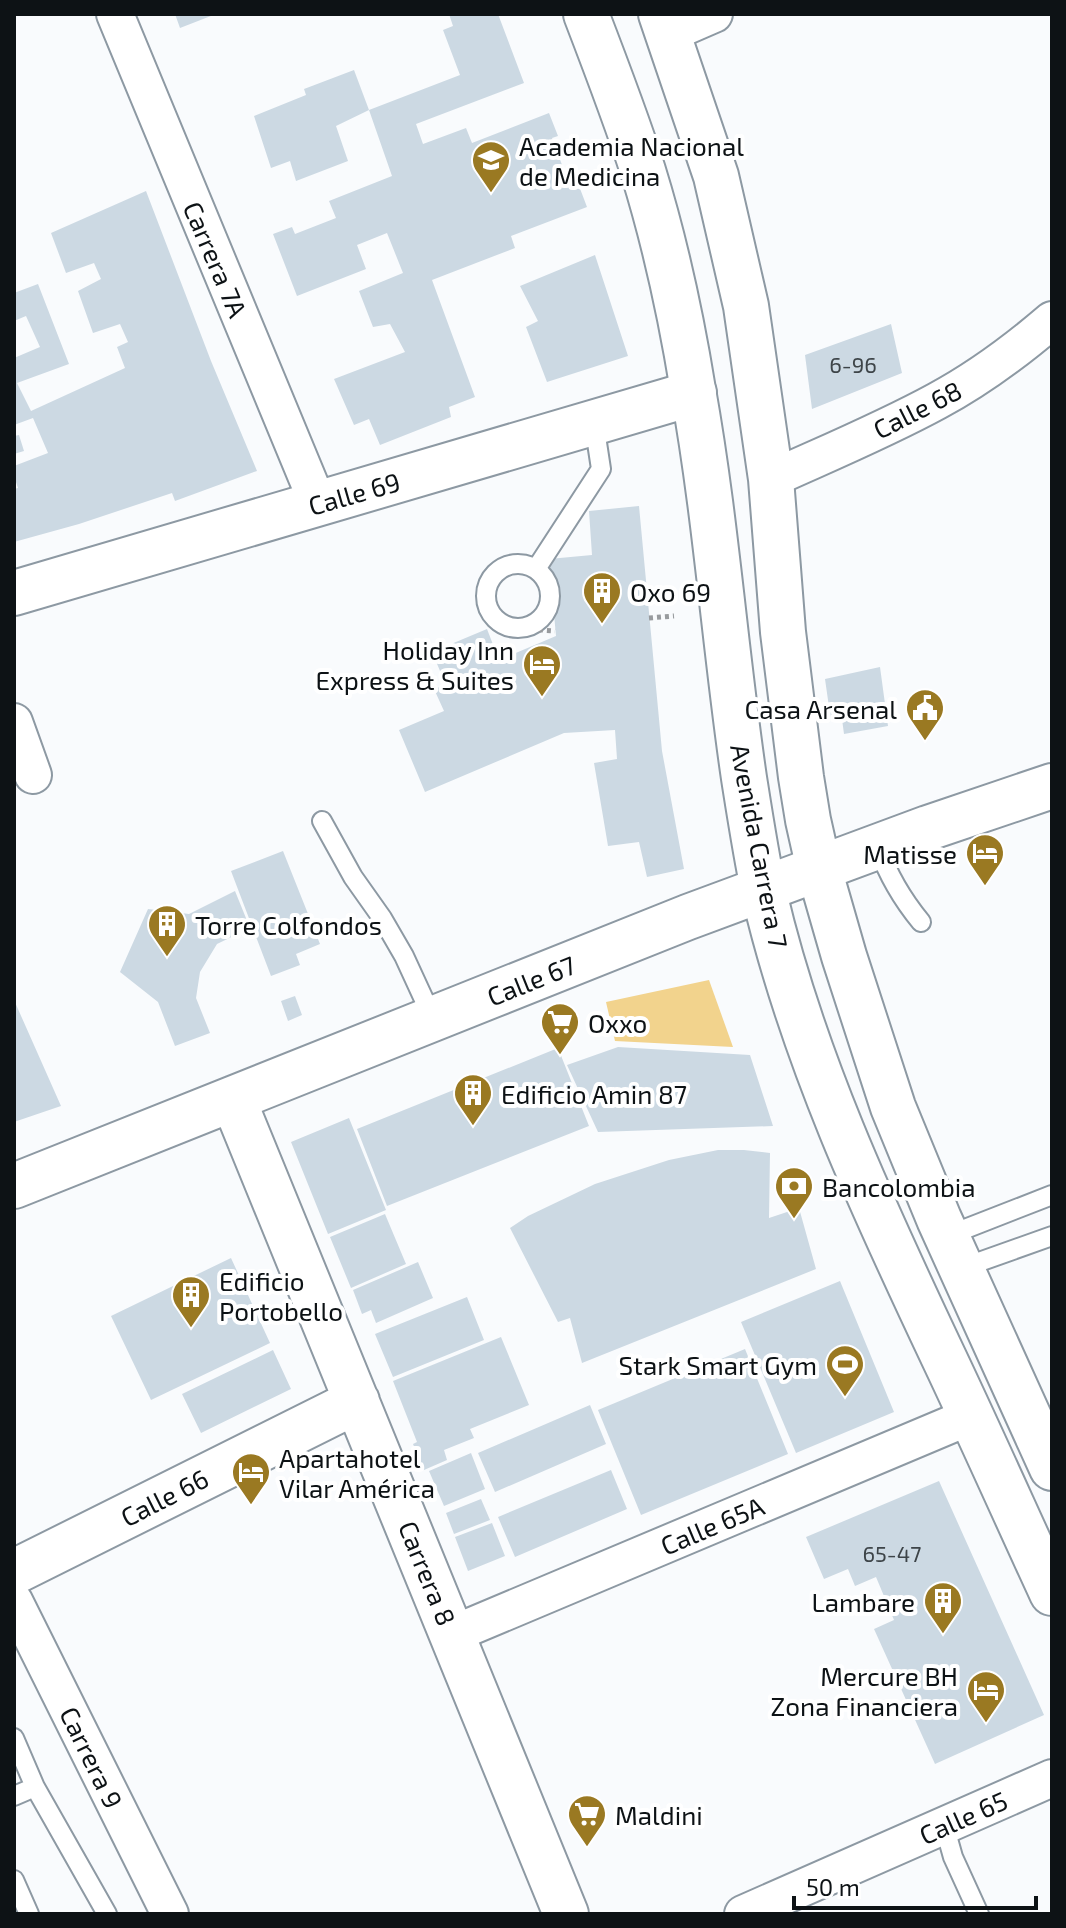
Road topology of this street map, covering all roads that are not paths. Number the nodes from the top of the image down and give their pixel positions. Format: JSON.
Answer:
{"nodes":[{"id":1,"x":115,"y":14,"type":"edge"},
{"id":2,"x":586,"y":14,"type":"edge"},
{"id":3,"x":714,"y":14,"type":"edge"},
{"id":4,"x":664,"y":24,"type":"edge"},
{"id":5,"x":1052,"y":320,"type":"edge"},
{"id":6,"x":694,"y":393,"type":"junction"},
{"id":7,"x":593,"y":422,"type":"junction"},
{"id":8,"x":771,"y":479,"type":"junction"},
{"id":9,"x":318,"y":504,"type":"junction"},
{"id":10,"x":536,"y":569,"type":"junction"},
{"id":11,"x":14,"y":593,"type":"edge"},
{"id":12,"x":14,"y":722,"type":"edge"},
{"id":13,"x":33,"y":775,"type":"dead end"},
{"id":14,"x":1052,"y":786,"type":"edge"},
{"id":15,"x":322,"y":821,"type":"dead end"},
{"id":16,"x":878,"y":847,"type":"junction"},
{"id":17,"x":819,"y":869,"type":"junction"},
{"id":18,"x":763,"y":889,"type":"junction"},
{"id":19,"x":921,"y":922,"type":"dead end"},
{"id":20,"x":433,"y":1019,"type":"junction"},
{"id":21,"x":233,"y":1099,"type":"junction"},
{"id":22,"x":14,"y":1186,"type":"edge"},
{"id":23,"x":1052,"y":1195,"type":"edge"},
{"id":24,"x":1052,"y":1236,"type":"edge"},
{"id":25,"x":954,"y":1252,"type":"junction"},
{"id":26,"x":357,"y":1401,"type":"junction"},
{"id":27,"x":971,"y":1416,"type":"junction"},
{"id":28,"x":1052,"y":1468,"type":"edge"},
{"id":29,"x":14,"y":1572,"type":"edge"},
{"id":30,"x":1052,"y":1593,"type":"edge"},
{"id":31,"x":14,"y":1601,"type":"edge"},
{"id":32,"x":453,"y":1634,"type":"junction"},
{"id":33,"x":14,"y":1738,"type":"edge"},
{"id":34,"x":1052,"y":1778,"type":"edge"},
{"id":35,"x":35,"y":1787,"type":"junction"},
{"id":36,"x":14,"y":1796,"type":"edge"},
{"id":37,"x":944,"y":1825,"type":"junction"},
{"id":38,"x":14,"y":1880,"type":"edge"},
{"id":39,"x":29,"y":1914,"type":"edge"},
{"id":40,"x":107,"y":1914,"type":"edge"},
{"id":41,"x":170,"y":1914,"type":"edge"},
{"id":42,"x":566,"y":1914,"type":"edge"},
{"id":43,"x":743,"y":1914,"type":"edge"},
{"id":44,"x":979,"y":1914,"type":"edge"}],
"edges":[{"from":1,"to":9,"type":"street","name":"Carrera 7A"},
{"from":2,"to":6,"type":"main road","name":"Avenida Carrera 7"},
{"from":3,"to":4,"type":"street"},
{"from":4,"to":8,"type":"main road","name":"Avenida Carrera 7"},
{"from":5,"to":8,"type":"street","name":"Calle 68"},
{"from":6,"to":7,"type":"main road","name":"Calle 69"},
{"from":6,"to":18,"type":"main road","name":"Avenida Carrera 7"},
{"from":7,"to":9,"type":"main road","name":"Calle 69"},
{"from":7,"to":10,"type":"lane"},
{"from":8,"to":17,"type":"main road","name":"Avenida Carrera 7"},
{"from":9,"to":11,"type":"main road","name":"Calle 69"},
{"from":10,"to":10,"type":"lane"},
{"from":12,"to":13,"type":"street"},
{"from":14,"to":16,"type":"main road","name":"Calle 67"},
{"from":15,"to":20,"type":"lane"},
{"from":16,"to":17,"type":"main road","name":"Calle 67"},
{"from":16,"to":19,"type":"lane"},
{"from":17,"to":18,"type":"main road","name":"Calle 67"},
{"from":17,"to":25,"type":"main road","name":"Avenida Carrera 7"},
{"from":18,"to":20,"type":"main road","name":"Calle 67"},
{"from":18,"to":27,"type":"main road","name":"Avenida Carrera 7"},
{"from":20,"to":21,"type":"main road","name":"Calle 67"},
{"from":21,"to":22,"type":"main road","name":"Calle 67"},
{"from":21,"to":26,"type":"main road","name":"Carrera 8"},
{"from":23,"to":25,"type":"lane"},
{"from":24,"to":25,"type":"lane"},
{"from":25,"to":28,"type":"main road","name":"Avenida Carrera 7"},
{"from":26,"to":29,"type":"main road","name":"Calle 66"},
{"from":26,"to":32,"type":"main road","name":"Carrera 8"},
{"from":27,"to":30,"type":"main road","name":"Avenida Carrera 7"},
{"from":27,"to":32,"type":"street","name":"Calle 65A"},
{"from":31,"to":41,"type":"street","name":"Carrera 9"},
{"from":32,"to":42,"type":"main road","name":"Carrera 8"},
{"from":33,"to":35,"type":"lane"},
{"from":34,"to":37,"type":"street","name":"Calle 65"},
{"from":35,"to":36,"type":"lane"},
{"from":35,"to":40,"type":"lane"},
{"from":37,"to":43,"type":"street","name":"Calle 65"},
{"from":37,"to":44,"type":"lane"},
{"from":38,"to":39,"type":"lane"}]}
